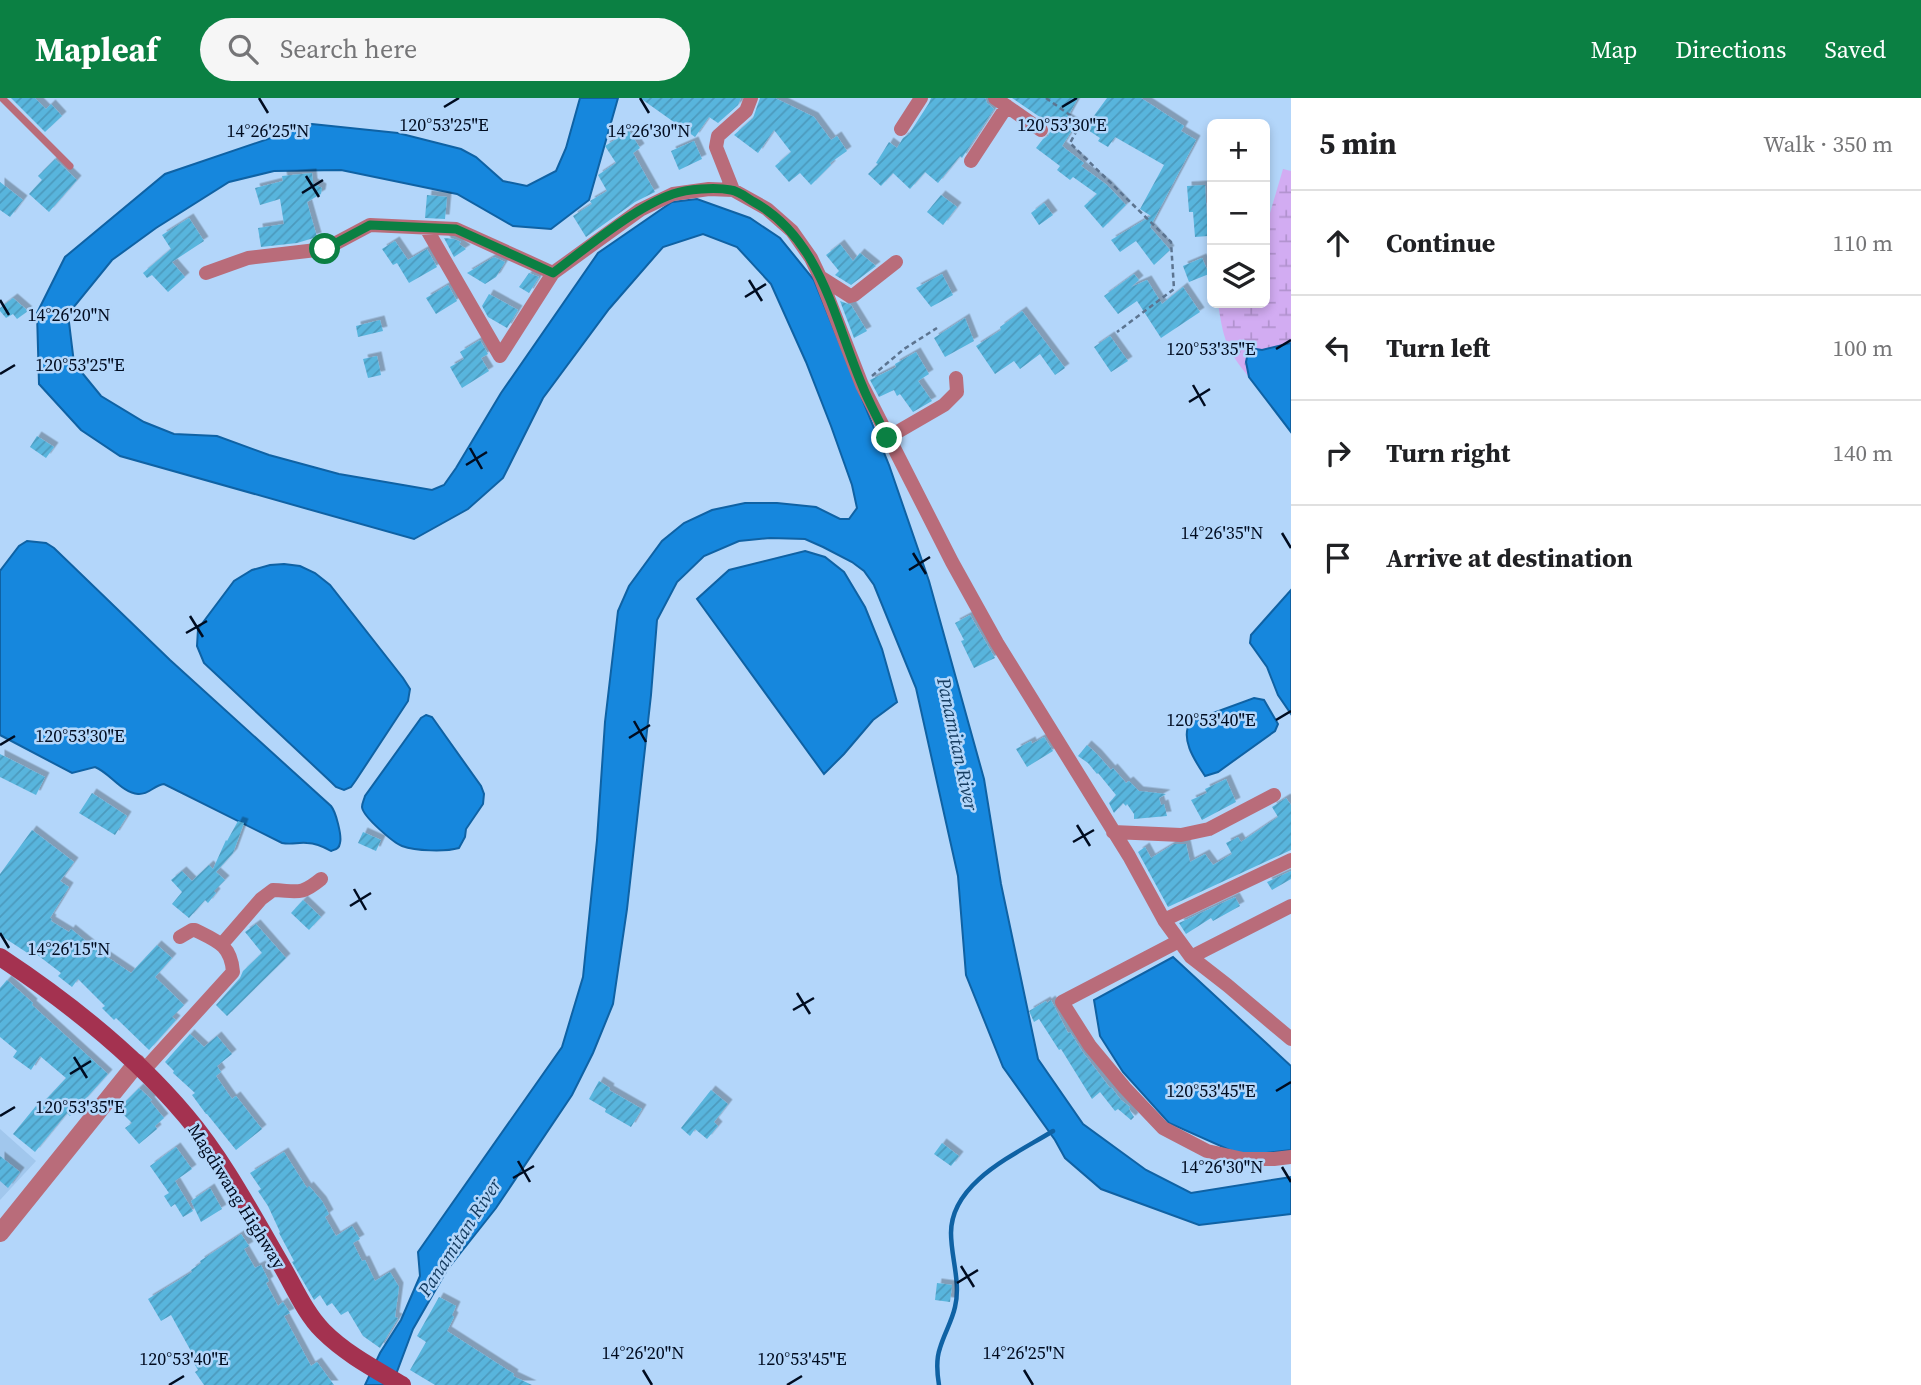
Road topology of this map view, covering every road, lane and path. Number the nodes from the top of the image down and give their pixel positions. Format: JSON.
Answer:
{"nodes":[{"id":1,"x":2,"y":98,"type":"edge"},
{"id":2,"x":751,"y":98,"type":"edge"},
{"id":3,"x":921,"y":98,"type":"edge"},
{"id":4,"x":1046,"y":98,"type":"edge"},
{"id":5,"x":1001,"y":102,"type":"edge"},
{"id":6,"x":901,"y":130,"type":"dead end"},
{"id":7,"x":1041,"y":130,"type":"dead end"},
{"id":8,"x":971,"y":161,"type":"dead end"},
{"id":9,"x":71,"y":166,"type":"dead end"},
{"id":10,"x":733,"y":190,"type":"junction"},
{"id":11,"x":426,"y":228,"type":"junction"},
{"id":12,"x":896,"y":262,"type":"dead end"},
{"id":13,"x":206,"y":273,"type":"dead end"},
{"id":14,"x":553,"y":273,"type":"junction"},
{"id":15,"x":820,"y":276,"type":"junction"},
{"id":16,"x":937,"y":328,"type":"dead end"},
{"id":17,"x":1117,"y":331,"type":"dead end"},
{"id":18,"x":956,"y":378,"type":"dead end"},
{"id":19,"x":862,"y":385,"type":"junction"},
{"id":20,"x":887,"y":438,"type":"junction"},
{"id":21,"x":1273,"y":795,"type":"dead end"},
{"id":22,"x":1113,"y":832,"type":"junction"},
{"id":23,"x":1291,"y":860,"type":"edge"},
{"id":24,"x":321,"y":879,"type":"dead end"},
{"id":25,"x":1291,"y":906,"type":"edge"},
{"id":26,"x":1164,"y":919,"type":"junction"},
{"id":27,"x":180,"y":937,"type":"dead end"},
{"id":28,"x":1179,"y":942,"type":"junction"},
{"id":29,"x":222,"y":944,"type":"junction"},
{"id":30,"x":0,"y":957,"type":"edge"},
{"id":31,"x":1191,"y":957,"type":"junction"},
{"id":32,"x":1291,"y":1039,"type":"edge"},
{"id":33,"x":140,"y":1067,"type":"junction"},
{"id":34,"x":1291,"y":1157,"type":"edge"},
{"id":35,"x":0,"y":1233,"type":"edge"},
{"id":36,"x":402,"y":1385,"type":"edge"}],
"edges":[{"from":1,"to":9,"type":"lane"},
{"from":2,"to":10,"type":"street"},
{"from":3,"to":6,"type":"street"},
{"from":4,"to":17,"type":"path"},
{"from":5,"to":7,"type":"street"},
{"from":5,"to":8,"type":"street"},
{"from":10,"to":14,"type":"street"},
{"from":10,"to":15,"type":"street"},
{"from":11,"to":13,"type":"street"},
{"from":11,"to":14,"type":"street"},
{"from":11,"to":14,"type":"street"},
{"from":12,"to":15,"type":"street"},
{"from":15,"to":19,"type":"street"},
{"from":16,"to":19,"type":"path"},
{"from":18,"to":20,"type":"street"},
{"from":19,"to":20,"type":"street"},
{"from":20,"to":22,"type":"street"},
{"from":21,"to":22,"type":"street"},
{"from":22,"to":26,"type":"street"},
{"from":23,"to":26,"type":"street"},
{"from":24,"to":29,"type":"street"},
{"from":25,"to":31,"type":"street"},
{"from":26,"to":28,"type":"street"},
{"from":27,"to":29,"type":"street"},
{"from":28,"to":31,"type":"street"},
{"from":28,"to":34,"type":"street"},
{"from":29,"to":33,"type":"street"},
{"from":30,"to":33,"type":"main road","name":"Magdiwang Highway"},
{"from":31,"to":32,"type":"street"},
{"from":33,"to":35,"type":"street"},
{"from":33,"to":36,"type":"main road","name":"Magdiwang Highway"}]}
